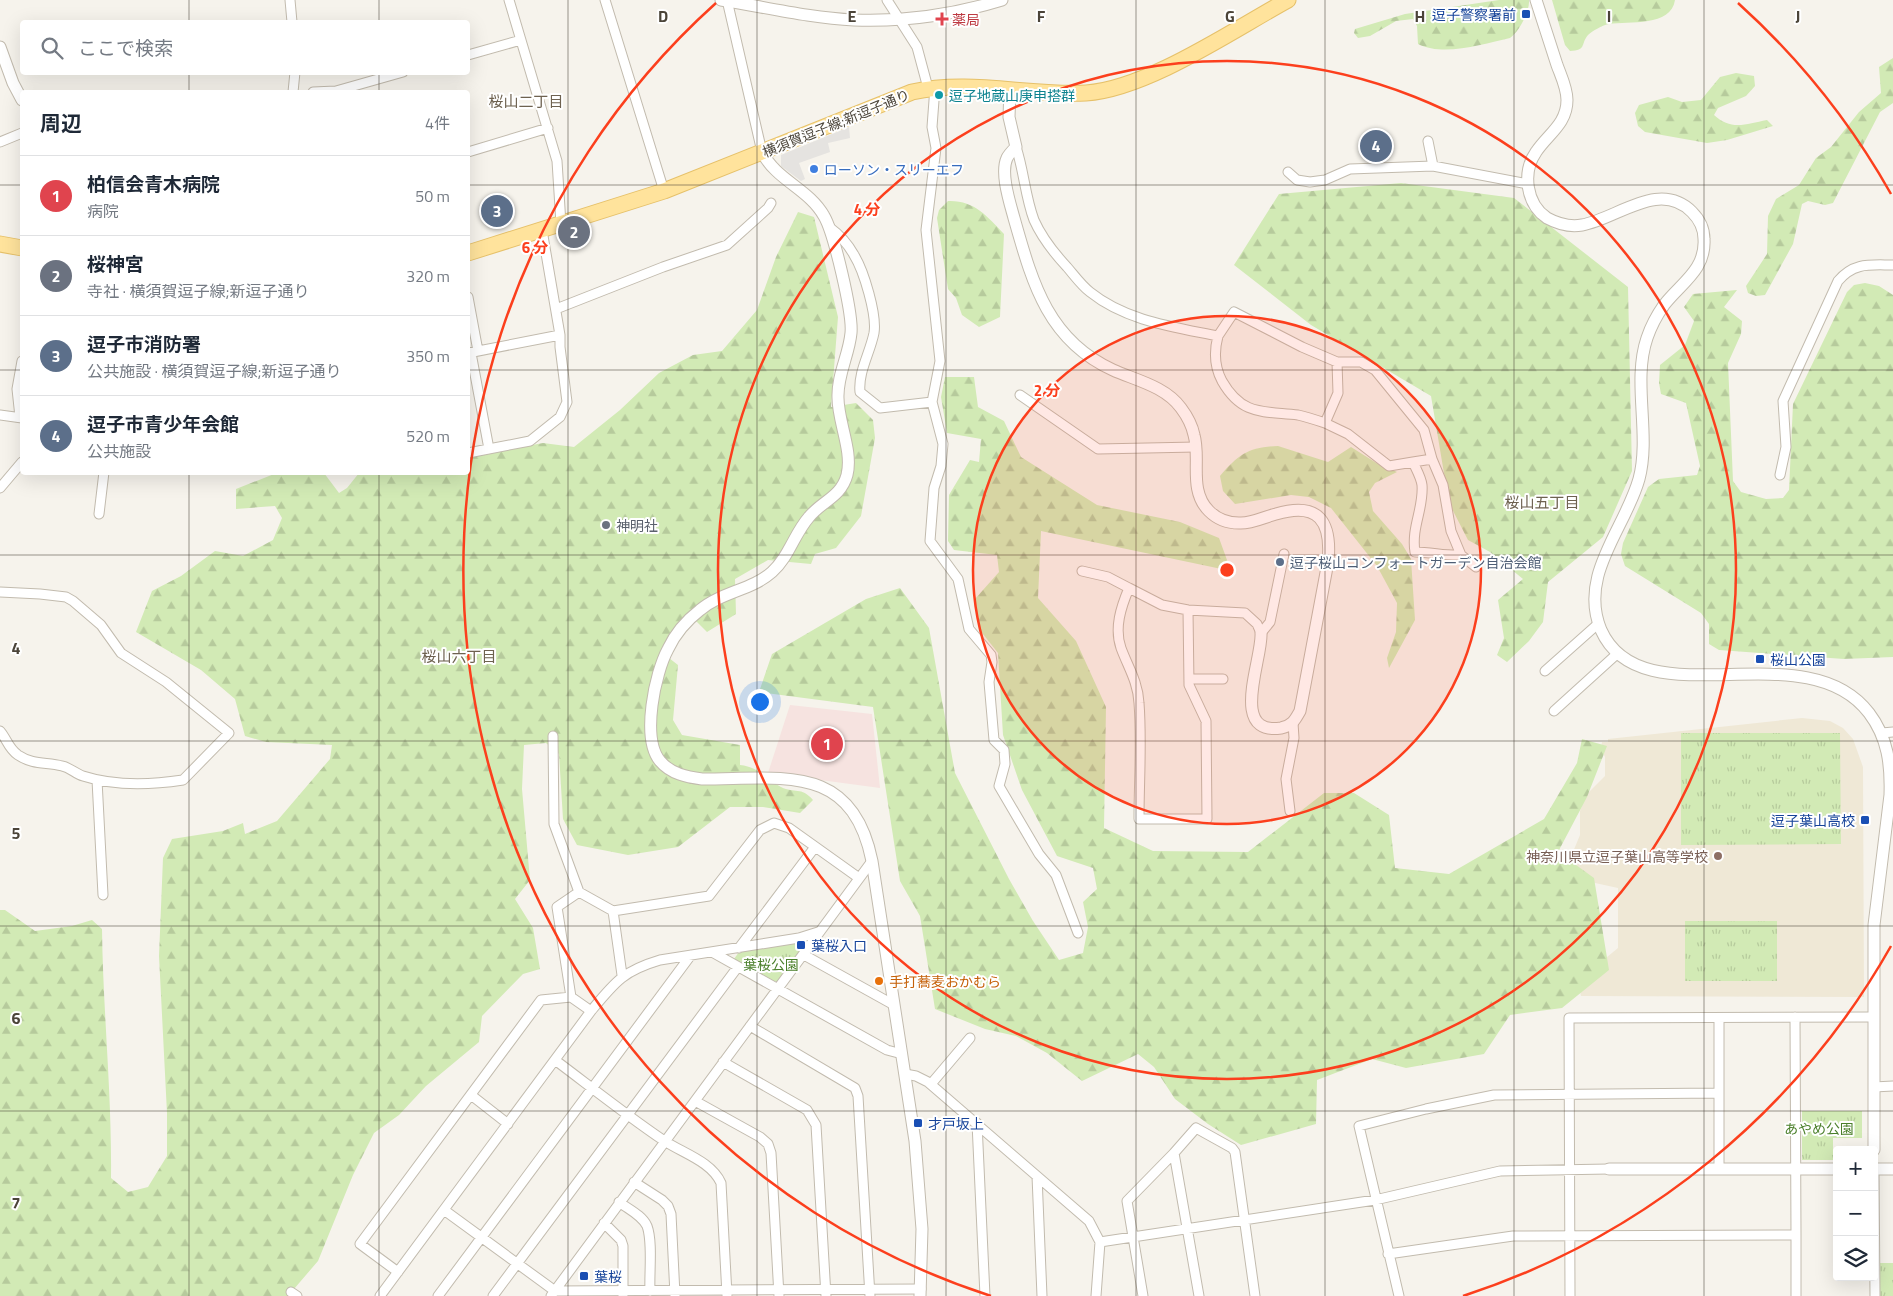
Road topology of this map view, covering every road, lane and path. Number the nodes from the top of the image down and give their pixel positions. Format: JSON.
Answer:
{"nodes":[{"id":1,"x":290,"y":0,"type":"edge"},
{"id":2,"x":509,"y":0,"type":"edge"},
{"id":3,"x":605,"y":0,"type":"edge"},
{"id":4,"x":725,"y":0,"type":"edge"},
{"id":5,"x":887,"y":0,"type":"edge"},
{"id":6,"x":1002,"y":0,"type":"edge"},
{"id":7,"x":1288,"y":0,"type":"edge"},
{"id":8,"x":1536,"y":0,"type":"edge"},
{"id":9,"x":292,"y":20,"type":"edge"},
{"id":10,"x":902,"y":20,"type":"junction"},
{"id":11,"x":521,"y":40,"type":"junction"},
{"id":12,"x":0,"y":47,"type":"edge"},
{"id":13,"x":470,"y":54,"type":"edge"},
{"id":14,"x":295,"y":75,"type":"edge"},
{"id":15,"x":392,"y":75,"type":"edge"},
{"id":16,"x":931,"y":88,"type":"junction"},
{"id":17,"x":1010,"y":89,"type":"junction"},
{"id":18,"x":293,"y":90,"type":"edge"},
{"id":19,"x":339,"y":90,"type":"edge"},
{"id":20,"x":20,"y":96,"type":"edge"},
{"id":21,"x":548,"y":128,"type":"junction"},
{"id":22,"x":20,"y":134,"type":"edge"},
{"id":23,"x":1428,"y":141,"type":"dead end"},
{"id":24,"x":0,"y":142,"type":"edge"},
{"id":25,"x":1016,"y":147,"type":"junction"},
{"id":26,"x":470,"y":151,"type":"edge"},
{"id":27,"x":762,"y":152,"type":"junction"},
{"id":28,"x":1433,"y":166,"type":"junction"},
{"id":29,"x":1288,"y":172,"type":"dead end"},
{"id":30,"x":1528,"y":184,"type":"junction"},
{"id":31,"x":664,"y":191,"type":"junction"},
{"id":32,"x":771,"y":203,"type":"dead end"},
{"id":33,"x":561,"y":224,"type":"junction"},
{"id":34,"x":829,"y":227,"type":"junction"},
{"id":35,"x":542,"y":230,"type":"junction"},
{"id":36,"x":0,"y":244,"type":"edge"},
{"id":37,"x":20,"y":248,"type":"edge"},
{"id":38,"x":470,"y":252,"type":"edge"},
{"id":39,"x":1893,"y":265,"type":"edge"},
{"id":40,"x":556,"y":309,"type":"junction"},
{"id":41,"x":470,"y":324,"type":"edge"},
{"id":42,"x":560,"y":335,"type":"junction"},
{"id":43,"x":1218,"y":336,"type":"junction"},
{"id":44,"x":472,"y":352,"type":"edge"},
{"id":45,"x":1337,"y":362,"type":"junction"},
{"id":46,"x":20,"y":372,"type":"edge"},
{"id":47,"x":1020,"y":395,"type":"dead end"},
{"id":48,"x":932,"y":402,"type":"junction"},
{"id":49,"x":20,"y":411,"type":"edge"},
{"id":50,"x":0,"y":415,"type":"edge"},
{"id":51,"x":20,"y":418,"type":"edge"},
{"id":52,"x":1324,"y":423,"type":"junction"},
{"id":53,"x":1196,"y":447,"type":"junction"},
{"id":54,"x":489,"y":449,"type":"junction"},
{"id":55,"x":470,"y":453,"type":"edge"},
{"id":56,"x":1432,"y":459,"type":"junction"},
{"id":57,"x":1414,"y":462,"type":"junction"},
{"id":58,"x":20,"y":464,"type":"edge"},
{"id":59,"x":104,"y":475,"type":"edge"},
{"id":60,"x":1780,"y":475,"type":"dead end"},
{"id":61,"x":0,"y":488,"type":"edge"},
{"id":62,"x":99,"y":514,"type":"dead end"},
{"id":63,"x":1284,"y":554,"type":"dead end"},
{"id":64,"x":1461,"y":555,"type":"junction"},
{"id":65,"x":1476,"y":567,"type":"dead end"},
{"id":66,"x":1082,"y":571,"type":"dead end"},
{"id":67,"x":1129,"y":588,"type":"junction"},
{"id":68,"x":0,"y":592,"type":"edge"},
{"id":69,"x":1188,"y":610,"type":"junction"},
{"id":70,"x":1599,"y":623,"type":"junction"},
{"id":71,"x":1261,"y":633,"type":"junction"},
{"id":72,"x":1618,"y":653,"type":"junction"},
{"id":73,"x":1545,"y":671,"type":"dead end"},
{"id":74,"x":1189,"y":679,"type":"junction"},
{"id":75,"x":1223,"y":679,"type":"dead end"},
{"id":76,"x":1554,"y":711,"type":"dead end"},
{"id":77,"x":1292,"y":723,"type":"junction"},
{"id":78,"x":0,"y":731,"type":"edge"},
{"id":79,"x":1887,"y":732,"type":"edge"},
{"id":80,"x":554,"y":736,"type":"dead end"},
{"id":81,"x":97,"y":780,"type":"junction"},
{"id":82,"x":1290,"y":810,"type":"dead end"},
{"id":83,"x":815,"y":846,"type":"junction"},
{"id":84,"x":872,"y":861,"type":"junction"},
{"id":85,"x":859,"y":878,"type":"junction"},
{"id":86,"x":579,"y":892,"type":"junction"},
{"id":87,"x":103,"y":895,"type":"dead end"},
{"id":88,"x":613,"y":911,"type":"junction"},
{"id":89,"x":818,"y":932,"type":"junction"},
{"id":90,"x":1078,"y":933,"type":"dead end"},
{"id":91,"x":739,"y":948,"type":"junction"},
{"id":92,"x":712,"y":952,"type":"junction"},
{"id":93,"x":691,"y":955,"type":"junction"},
{"id":94,"x":804,"y":955,"type":"junction"},
{"id":95,"x":737,"y":968,"type":"junction"},
{"id":96,"x":622,"y":975,"type":"junction"},
{"id":97,"x":778,"y":989,"type":"junction"},
{"id":98,"x":570,"y":997,"type":"junction"},
{"id":99,"x":894,"y":1005,"type":"junction"},
{"id":100,"x":591,"y":1012,"type":"junction"},
{"id":101,"x":1795,"y":1017,"type":"junction"},
{"id":102,"x":1873,"y":1017,"type":"junction"},
{"id":103,"x":1720,"y":1018,"type":"junction"},
{"id":104,"x":750,"y":1026,"type":"junction"},
{"id":105,"x":970,"y":1038,"type":"dead end"},
{"id":106,"x":902,"y":1054,"type":"junction"},
{"id":107,"x":555,"y":1060,"type":"junction"},
{"id":108,"x":723,"y":1062,"type":"junction"},
{"id":109,"x":905,"y":1074,"type":"junction"},
{"id":110,"x":931,"y":1084,"type":"junction"},
{"id":111,"x":1893,"y":1086,"type":"edge"},
{"id":112,"x":1874,"y":1087,"type":"junction"},
{"id":113,"x":593,"y":1088,"type":"junction"},
{"id":114,"x":1569,"y":1093,"type":"junction"},
{"id":115,"x":1719,"y":1093,"type":"junction"},
{"id":116,"x":471,"y":1095,"type":"junction"},
{"id":117,"x":695,"y":1100,"type":"junction"},
{"id":118,"x":628,"y":1114,"type":"junction"},
{"id":119,"x":977,"y":1123,"type":"junction"},
{"id":120,"x":508,"y":1124,"type":"junction"},
{"id":121,"x":665,"y":1141,"type":"junction"},
{"id":122,"x":1874,"y":1146,"type":"edge"},
{"id":123,"x":1174,"y":1153,"type":"junction"},
{"id":124,"x":1570,"y":1169,"type":"junction"},
{"id":125,"x":1609,"y":1169,"type":"joint"},
{"id":126,"x":1719,"y":1169,"type":"junction"},
{"id":127,"x":1796,"y":1169,"type":"junction"},
{"id":128,"x":1833,"y":1169,"type":"edge"},
{"id":129,"x":1878,"y":1169,"type":"edge"},
{"id":130,"x":1893,"y":1169,"type":"edge"},
{"id":131,"x":1037,"y":1176,"type":"junction"},
{"id":132,"x":634,"y":1182,"type":"junction"},
{"id":133,"x":1874,"y":1191,"type":"edge"},
{"id":134,"x":1375,"y":1200,"type":"junction"},
{"id":135,"x":620,"y":1202,"type":"junction"},
{"id":136,"x":444,"y":1210,"type":"junction"},
{"id":137,"x":1243,"y":1219,"type":"junction"},
{"id":138,"x":604,"y":1223,"type":"junction"},
{"id":139,"x":1188,"y":1228,"type":"junction"},
{"id":140,"x":1796,"y":1235,"type":"junction"},
{"id":141,"x":1570,"y":1236,"type":"junction"},
{"id":142,"x":1134,"y":1237,"type":"junction"},
{"id":143,"x":482,"y":1238,"type":"junction"},
{"id":144,"x":1100,"y":1242,"type":"junction"},
{"id":145,"x":1388,"y":1254,"type":"junction"},
{"id":146,"x":517,"y":1264,"type":"junction"},
{"id":147,"x":398,"y":1272,"type":"junction"},
{"id":148,"x":650,"y":1290,"type":"junction"},
{"id":149,"x":624,"y":1293,"type":"edge"},
{"id":150,"x":675,"y":1293,"type":"edge"},
{"id":151,"x":727,"y":1293,"type":"edge"},
{"id":152,"x":780,"y":1293,"type":"edge"},
{"id":153,"x":826,"y":1293,"type":"edge"},
{"id":154,"x":871,"y":1293,"type":"edge"},
{"id":155,"x":920,"y":1293,"type":"edge"},
{"id":156,"x":553,"y":1294,"type":"edge"},
{"id":157,"x":380,"y":1296,"type":"edge"},
{"id":158,"x":438,"y":1296,"type":"edge"},
{"id":159,"x":494,"y":1296,"type":"edge"},
{"id":160,"x":985,"y":1296,"type":"edge"},
{"id":161,"x":1042,"y":1296,"type":"edge"},
{"id":162,"x":1096,"y":1296,"type":"edge"},
{"id":163,"x":1143,"y":1296,"type":"edge"},
{"id":164,"x":1199,"y":1296,"type":"edge"},
{"id":165,"x":1255,"y":1296,"type":"edge"},
{"id":166,"x":1399,"y":1296,"type":"edge"},
{"id":167,"x":1570,"y":1296,"type":"edge"},
{"id":168,"x":1796,"y":1296,"type":"edge"},
{"id":169,"x":1875,"y":1296,"type":"edge"}],
"edges":[{"from":1,"to":9,"type":"street"},
{"from":2,"to":11,"type":"street"},
{"from":3,"to":31,"type":"street"},
{"from":4,"to":10,"type":"street"},
{"from":4,"to":27,"type":"street"},
{"from":5,"to":10,"type":"street"},
{"from":6,"to":10,"type":"street"},
{"from":7,"to":17,"type":"main road","name":"横須賀逗子線;新逗子通り"},
{"from":8,"to":30,"type":"street"},
{"from":10,"to":16,"type":"street"},
{"from":11,"to":13,"type":"street"},
{"from":11,"to":21,"type":"street"},
{"from":12,"to":20,"type":"street"},
{"from":14,"to":18,"type":"street"},
{"from":15,"to":19,"type":"street"},
{"from":16,"to":17,"type":"main road","name":"横須賀逗子線;新逗子通り"},
{"from":16,"to":27,"type":"main road","name":"横須賀逗子線;新逗子通り"},
{"from":16,"to":48,"type":"street"},
{"from":17,"to":25,"type":"street"},
{"from":21,"to":26,"type":"street"},
{"from":21,"to":33,"type":"street"},
{"from":22,"to":24,"type":"street"},
{"from":23,"to":28,"type":"street"},
{"from":25,"to":43,"type":"street"},
{"from":25,"to":53,"type":"street"},
{"from":27,"to":31,"type":"main road","name":"横須賀逗子線;新逗子通り"},
{"from":27,"to":34,"type":"street"},
{"from":28,"to":29,"type":"street"},
{"from":28,"to":30,"type":"street"},
{"from":30,"to":70,"type":"street"},
{"from":31,"to":33,"type":"main road","name":"横須賀逗子線;新逗子通り"},
{"from":32,"to":40,"type":"street"},
{"from":33,"to":35,"type":"main road","name":"横須賀逗子線;新逗子通り"},
{"from":34,"to":48,"type":"street"},
{"from":34,"to":84,"type":"street"},
{"from":35,"to":38,"type":"main road","name":"横須賀逗子線;新逗子通り"},
{"from":35,"to":40,"type":"street"},
{"from":36,"to":37,"type":"main road"},
{"from":39,"to":60,"type":"street"},
{"from":40,"to":42,"type":"street"},
{"from":41,"to":44,"type":"street"},
{"from":42,"to":44,"type":"street"},
{"from":42,"to":54,"type":"street"},
{"from":43,"to":45,"type":"street"},
{"from":43,"to":52,"type":"street"},
{"from":44,"to":54,"type":"street"},
{"from":45,"to":52,"type":"street"},
{"from":45,"to":56,"type":"street"},
{"from":46,"to":49,"type":"street"},
{"from":47,"to":53,"type":"street"},
{"from":48,"to":90,"type":"street"},
{"from":50,"to":51,"type":"street"},
{"from":52,"to":57,"type":"street"},
{"from":53,"to":77,"type":"street"},
{"from":54,"to":55,"type":"street"},
{"from":56,"to":57,"type":"street"},
{"from":56,"to":64,"type":"street"},
{"from":57,"to":64,"type":"street"},
{"from":58,"to":61,"type":"street"},
{"from":59,"to":62,"type":"street"},
{"from":63,"to":71,"type":"street"},
{"from":64,"to":65,"type":"street"},
{"from":66,"to":67,"type":"street"},
{"from":67,"to":69,"type":"street"},
{"from":67,"to":74,"type":"street"},
{"from":68,"to":81,"type":"street"},
{"from":69,"to":71,"type":"street"},
{"from":69,"to":74,"type":"street"},
{"from":70,"to":72,"type":"street"},
{"from":70,"to":73,"type":"street"},
{"from":71,"to":77,"type":"street"},
{"from":72,"to":76,"type":"street"},
{"from":72,"to":79,"type":"street"},
{"from":74,"to":75,"type":"street"},
{"from":77,"to":82,"type":"street"},
{"from":78,"to":81,"type":"street"},
{"from":79,"to":102,"type":"street"},
{"from":80,"to":86,"type":"street"},
{"from":81,"to":87,"type":"street"},
{"from":83,"to":85,"type":"street"},
{"from":83,"to":88,"type":"street"},
{"from":83,"to":91,"type":"street"},
{"from":84,"to":85,"type":"street"},
{"from":84,"to":99,"type":"street"},
{"from":85,"to":89,"type":"street"},
{"from":86,"to":88,"type":"street"},
{"from":86,"to":98,"type":"street"},
{"from":88,"to":96,"type":"street"},
{"from":89,"to":91,"type":"street"},
{"from":89,"to":94,"type":"street"},
{"from":91,"to":92,"type":"street"},
{"from":92,"to":93,"type":"street"},
{"from":92,"to":95,"type":"street"},
{"from":93,"to":96,"type":"street"},
{"from":93,"to":113,"type":"street"},
{"from":94,"to":97,"type":"street"},
{"from":94,"to":99,"type":"street"},
{"from":95,"to":97,"type":"street"},
{"from":95,"to":118,"type":"street"},
{"from":96,"to":100,"type":"street"},
{"from":97,"to":104,"type":"street"},
{"from":97,"to":106,"type":"street"},
{"from":98,"to":100,"type":"street"},
{"from":98,"to":116,"type":"street"},
{"from":99,"to":106,"type":"street"},
{"from":100,"to":107,"type":"street"},
{"from":101,"to":102,"type":"street"},
{"from":101,"to":103,"type":"street"},
{"from":101,"to":127,"type":"street"},
{"from":102,"to":112,"type":"street"},
{"from":103,"to":114,"type":"street"},
{"from":103,"to":115,"type":"street"},
{"from":104,"to":108,"type":"street"},
{"from":104,"to":154,"type":"street"},
{"from":105,"to":110,"type":"street"},
{"from":106,"to":109,"type":"street"},
{"from":107,"to":113,"type":"street"},
{"from":107,"to":120,"type":"street"},
{"from":108,"to":117,"type":"street"},
{"from":108,"to":153,"type":"street"},
{"from":109,"to":110,"type":"street"},
{"from":109,"to":155,"type":"street"},
{"from":110,"to":119,"type":"street"},
{"from":111,"to":112,"type":"street"},
{"from":112,"to":122,"type":"street"},
{"from":113,"to":118,"type":"street"},
{"from":113,"to":143,"type":"street"},
{"from":114,"to":115,"type":"street"},
{"from":114,"to":124,"type":"street"},
{"from":114,"to":134,"type":"street"},
{"from":115,"to":126,"type":"street"},
{"from":116,"to":120,"type":"street"},
{"from":116,"to":147,"type":"street"},
{"from":117,"to":121,"type":"street"},
{"from":117,"to":152,"type":"street"},
{"from":118,"to":121,"type":"street"},
{"from":118,"to":146,"type":"street"},
{"from":119,"to":131,"type":"street"},
{"from":119,"to":160,"type":"street"},
{"from":120,"to":136,"type":"street"},
{"from":121,"to":132,"type":"street"},
{"from":121,"to":151,"type":"street"},
{"from":123,"to":137,"type":"street"},
{"from":123,"to":139,"type":"street"},
{"from":123,"to":142,"type":"street"},
{"from":124,"to":125,"type":"street"},
{"from":124,"to":134,"type":"street"},
{"from":124,"to":141,"type":"street"},
{"from":125,"to":126,"type":"street"},
{"from":126,"to":127,"type":"street"},
{"from":127,"to":128,"type":"street"},
{"from":127,"to":140,"type":"street"},
{"from":129,"to":130,"type":"street"},
{"from":131,"to":144,"type":"street"},
{"from":131,"to":161,"type":"street"},
{"from":132,"to":135,"type":"street"},
{"from":132,"to":150,"type":"street"},
{"from":133,"to":169,"type":"street"},
{"from":134,"to":137,"type":"street"},
{"from":134,"to":145,"type":"street"},
{"from":135,"to":138,"type":"street"},
{"from":135,"to":148,"type":"street"},
{"from":136,"to":143,"type":"street"},
{"from":136,"to":147,"type":"street"},
{"from":137,"to":139,"type":"street"},
{"from":137,"to":165,"type":"street"},
{"from":138,"to":149,"type":"street"},
{"from":138,"to":156,"type":"street"},
{"from":139,"to":142,"type":"street"},
{"from":139,"to":164,"type":"street"},
{"from":140,"to":141,"type":"street"},
{"from":140,"to":168,"type":"street"},
{"from":141,"to":145,"type":"street"},
{"from":141,"to":167,"type":"street"},
{"from":142,"to":144,"type":"street"},
{"from":142,"to":163,"type":"street"},
{"from":143,"to":146,"type":"street"},
{"from":143,"to":158,"type":"street"},
{"from":144,"to":162,"type":"street"},
{"from":145,"to":166,"type":"street"},
{"from":146,"to":156,"type":"street"},
{"from":146,"to":159,"type":"street"},
{"from":147,"to":157,"type":"street"},
{"from":148,"to":149,"type":"street"},
{"from":148,"to":150,"type":"street"},
{"from":149,"to":156,"type":"street"},
{"from":150,"to":151,"type":"street"},
{"from":151,"to":152,"type":"street"},
{"from":152,"to":153,"type":"street"},
{"from":153,"to":154,"type":"street"},
{"from":154,"to":155,"type":"street"}]}
